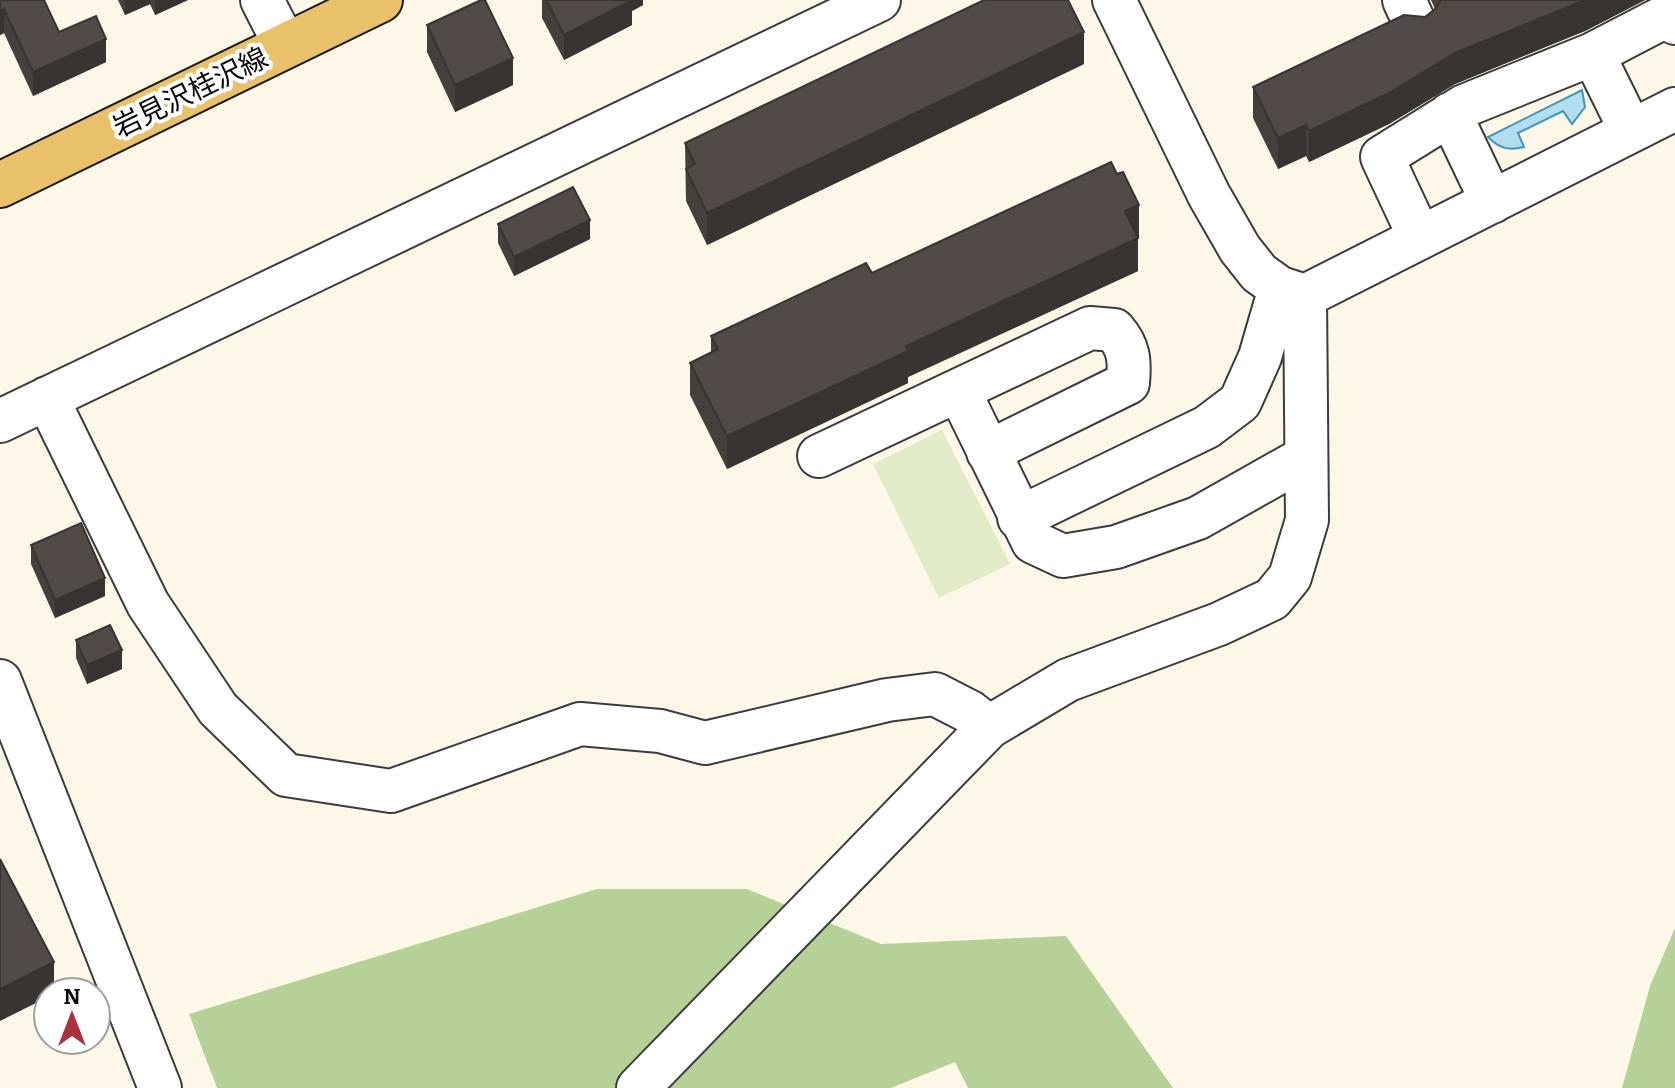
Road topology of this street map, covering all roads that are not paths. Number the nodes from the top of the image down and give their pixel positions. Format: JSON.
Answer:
{"nodes":[{"id":1,"x":262,"y":0,"type":"edge"},
{"id":2,"x":380,"y":0,"type":"edge"},
{"id":3,"x":879,"y":0,"type":"edge"},
{"id":4,"x":1114,"y":0,"type":"edge"},
{"id":5,"x":1675,"y":23,"type":"edge"},
{"id":6,"x":285,"y":45,"type":"junction"},
{"id":7,"x":1593,"y":54,"type":"junction"},
{"id":8,"x":1675,"y":109,"type":"edge"},
{"id":9,"x":1450,"y":114,"type":"junction"},
{"id":10,"x":1631,"y":131,"type":"junction"},
{"id":11,"x":0,"y":185,"type":"edge"},
{"id":12,"x":1492,"y":202,"type":"junction"},
{"id":13,"x":1420,"y":238,"type":"junction"},
{"id":14,"x":1292,"y":292,"type":"junction"},
{"id":15,"x":959,"y":391,"type":"junction"},
{"id":16,"x":47,"y":398,"type":"junction"},
{"id":17,"x":0,"y":421,"type":"edge"},
{"id":18,"x":988,"y":452,"type":"junction"},
{"id":19,"x":819,"y":456,"type":"dead end"},
{"id":20,"x":1306,"y":457,"type":"junction"},
{"id":21,"x":1019,"y":518,"type":"junction"},
{"id":22,"x":0,"y":681,"type":"edge"},
{"id":23,"x":989,"y":727,"type":"junction"},
{"id":24,"x":160,"y":1088,"type":"edge"},
{"id":25,"x":638,"y":1088,"type":"edge"}],
"edges":[{"from":1,"to":6,"type":"street"},
{"from":2,"to":6,"type":"main road","name":"岩見沢桂沢線"},
{"from":3,"to":16,"type":"street"},
{"from":4,"to":14,"type":"street"},
{"from":5,"to":7,"type":"street"},
{"from":6,"to":11,"type":"main road","name":"岩見沢桂沢線"},
{"from":7,"to":9,"type":"street"},
{"from":7,"to":10,"type":"street"},
{"from":8,"to":10,"type":"street"},
{"from":9,"to":12,"type":"street"},
{"from":9,"to":13,"type":"street"},
{"from":10,"to":12,"type":"street"},
{"from":12,"to":13,"type":"street"},
{"from":13,"to":14,"type":"street"},
{"from":14,"to":20,"type":"street"},
{"from":14,"to":21,"type":"street"},
{"from":15,"to":18,"type":"street"},
{"from":15,"to":18,"type":"street"},
{"from":15,"to":19,"type":"street"},
{"from":16,"to":17,"type":"street"},
{"from":16,"to":23,"type":"street"},
{"from":18,"to":21,"type":"street"},
{"from":20,"to":21,"type":"street"},
{"from":20,"to":23,"type":"street"},
{"from":22,"to":24,"type":"street"},
{"from":23,"to":25,"type":"street"}]}
